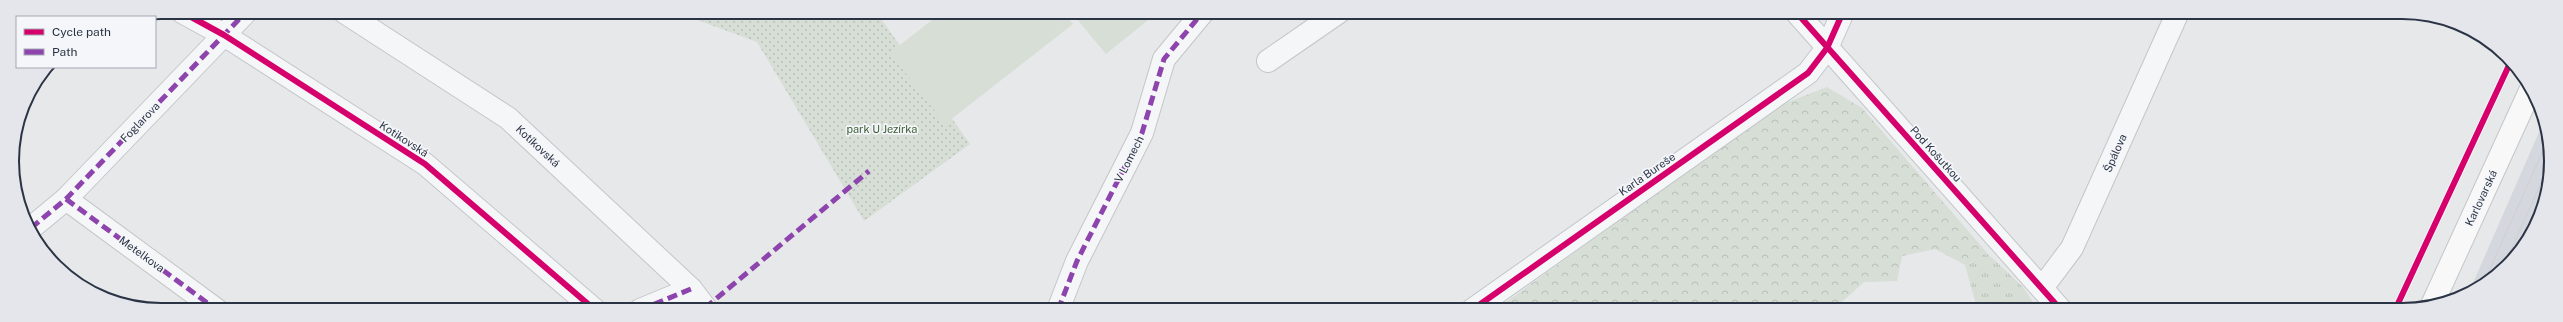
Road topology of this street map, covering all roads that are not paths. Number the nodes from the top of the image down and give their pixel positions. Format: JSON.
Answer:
{"nodes":[{"id":1,"x":195,"y":19,"type":"edge"},
{"id":2,"x":239,"y":19,"type":"edge"},
{"id":3,"x":355,"y":19,"type":"edge"},
{"id":4,"x":1197,"y":19,"type":"edge"},
{"id":5,"x":1329,"y":19,"type":"edge"},
{"id":6,"x":1802,"y":19,"type":"edge"},
{"id":7,"x":1839,"y":19,"type":"edge"},
{"id":8,"x":2175,"y":19,"type":"edge"},
{"id":9,"x":224,"y":35,"type":"junction"},
{"id":10,"x":1827,"y":48,"type":"junction"},
{"id":11,"x":1268,"y":61,"type":"dead end"},
{"id":12,"x":2528,"y":96,"type":"edge"},
{"id":13,"x":66,"y":199,"type":"junction"},
{"id":14,"x":35,"y":225,"type":"edge"},
{"id":15,"x":2042,"y":288,"type":"junction"},
{"id":16,"x":691,"y":289,"type":"junction"},
{"id":17,"x":2435,"y":299,"type":"edge"},
{"id":18,"x":207,"y":303,"type":"edge"},
{"id":19,"x":587,"y":303,"type":"edge"},
{"id":20,"x":657,"y":303,"type":"edge"},
{"id":21,"x":702,"y":303,"type":"edge"},
{"id":22,"x":1061,"y":303,"type":"edge"},
{"id":23,"x":1482,"y":303,"type":"edge"},
{"id":24,"x":2055,"y":303,"type":"edge"}],
"edges":[{"from":1,"to":9,"type":"street","name":"Kotikovská"},
{"from":2,"to":9,"type":"street","name":"Foglarova"},
{"from":3,"to":16,"type":"street","name":"Kotíkovská"},
{"from":4,"to":22,"type":"street","name":"V Lomech"},
{"from":5,"to":11,"type":"street"},
{"from":6,"to":10,"type":"street","name":"Pod Košutkou"},
{"from":7,"to":10,"type":"street","name":"Karla Bureše"},
{"from":8,"to":15,"type":"street","name":"Špálova"},
{"from":9,"to":13,"type":"street","name":"Foglarova"},
{"from":9,"to":19,"type":"street","name":"Kotikovská"},
{"from":10,"to":15,"type":"street","name":"Pod Košutkou"},
{"from":10,"to":23,"type":"street","name":"Karla Bureše"},
{"from":12,"to":17,"type":"main road","name":"Karlovarská"},
{"from":13,"to":14,"type":"street","name":"Foglarova"},
{"from":13,"to":18,"type":"street","name":"Metelkova"},
{"from":15,"to":24,"type":"street","name":"Pod Košutkou"},
{"from":16,"to":20,"type":"street"},
{"from":16,"to":21,"type":"street","name":"Kotíkovská"}]}
